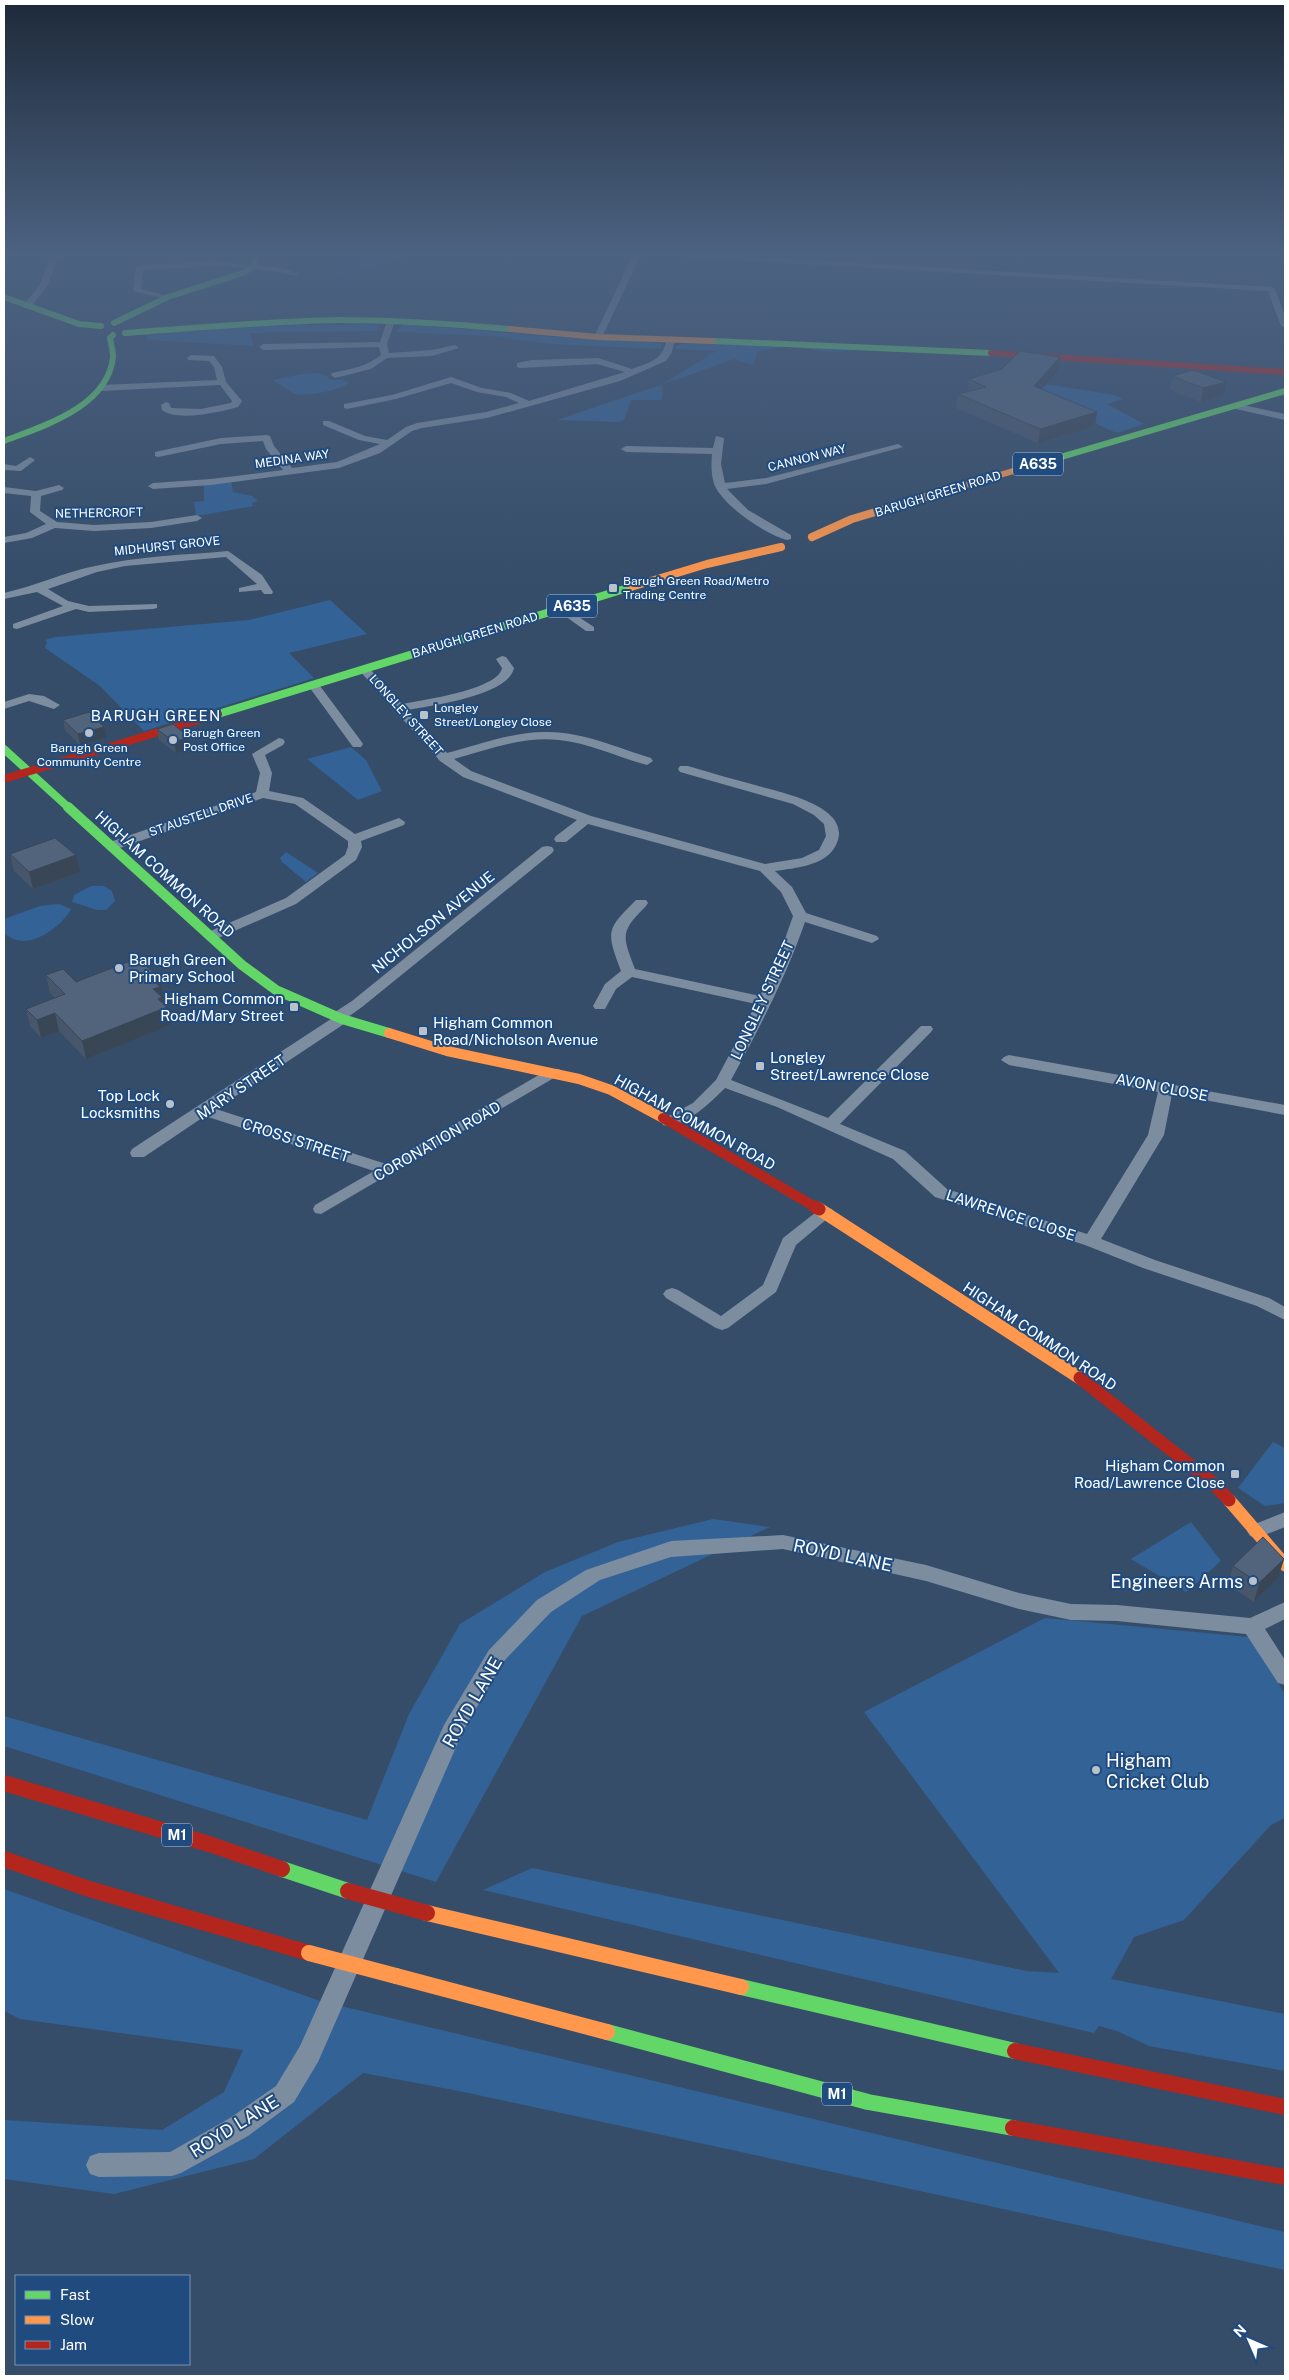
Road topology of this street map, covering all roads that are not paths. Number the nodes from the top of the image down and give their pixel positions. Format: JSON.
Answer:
{"nodes":[{"id":1,"x":110,"y":366,"type":"edge"},
{"id":2,"x":217,"y":366,"type":"edge"},
{"id":3,"x":370,"y":366,"type":"edge"},
{"id":4,"x":614,"y":366,"type":"edge"},
{"id":5,"x":646,"y":366,"type":"edge"},
{"id":6,"x":1189,"y":366,"type":"edge"},
{"id":7,"x":1231,"y":369,"type":"junction"},
{"id":8,"x":632,"y":372,"type":"junction"},
{"id":9,"x":1285,"y":372,"type":"edge"},
{"id":10,"x":333,"y":376,"type":"dead end"},
{"id":11,"x":1285,"y":376,"type":"edge"},
{"id":12,"x":222,"y":382,"type":"junction"},
{"id":13,"x":100,"y":388,"type":"junction"},
{"id":14,"x":1285,"y":389,"type":"edge"},
{"id":15,"x":529,"y":404,"type":"junction"},
{"id":16,"x":166,"y":405,"type":"dead end"},
{"id":17,"x":346,"y":406,"type":"dead end"},
{"id":18,"x":1234,"y":406,"type":"junction"},
{"id":19,"x":1285,"y":417,"type":"edge"},
{"id":20,"x":326,"y":423,"type":"dead end"},
{"id":21,"x":362,"y":426,"type":"dead end"},
{"id":22,"x":350,"y":433,"type":"junction"},
{"id":23,"x":719,"y":438,"type":"dead end"},
{"id":24,"x":4,"y":441,"type":"edge"},
{"id":25,"x":388,"y":443,"type":"junction"},
{"id":26,"x":898,"y":447,"type":"dead end"},
{"id":27,"x":626,"y":448,"type":"dead end"},
{"id":28,"x":718,"y":451,"type":"junction"},
{"id":29,"x":158,"y":454,"type":"dead end"},
{"id":30,"x":30,"y":460,"type":"dead end"},
{"id":31,"x":4,"y":467,"type":"edge"},
{"id":32,"x":290,"y":472,"type":"junction"},
{"id":33,"x":148,"y":486,"type":"dead end"},
{"id":34,"x":59,"y":488,"type":"dead end"},
{"id":35,"x":720,"y":488,"type":"junction"},
{"id":36,"x":4,"y":490,"type":"edge"},
{"id":37,"x":36,"y":494,"type":"junction"},
{"id":38,"x":197,"y":518,"type":"dead end"},
{"id":39,"x":54,"y":525,"type":"junction"},
{"id":40,"x":788,"y":536,"type":"junction"},
{"id":41,"x":812,"y":537,"type":"junction"},
{"id":42,"x":4,"y":540,"type":"edge"},
{"id":43,"x":781,"y":547,"type":"junction"},
{"id":44,"x":820,"y":547,"type":"dead end"},
{"id":45,"x":795,"y":552,"type":"dead end"},
{"id":46,"x":39,"y":588,"type":"junction"},
{"id":47,"x":243,"y":590,"type":"dead end"},
{"id":48,"x":4,"y":596,"type":"edge"},
{"id":49,"x":74,"y":606,"type":"junction"},
{"id":50,"x":153,"y":606,"type":"dead end"},
{"id":51,"x":562,"y":609,"type":"junction"},
{"id":52,"x":18,"y":626,"type":"dead end"},
{"id":53,"x":590,"y":629,"type":"dead end"},
{"id":54,"x":502,"y":659,"type":"dead end"},
{"id":55,"x":364,"y":669,"type":"junction"},
{"id":56,"x":314,"y":684,"type":"junction"},
{"id":57,"x":54,"y":705,"type":"dead end"},
{"id":58,"x":4,"y":706,"type":"edge"},
{"id":59,"x":400,"y":708,"type":"junction"},
{"id":60,"x":279,"y":742,"type":"dead end"},
{"id":61,"x":357,"y":744,"type":"dead end"},
{"id":62,"x":639,"y":748,"type":"dead end"},
{"id":63,"x":4,"y":749,"type":"edge"},
{"id":64,"x":629,"y":756,"type":"junction"},
{"id":65,"x":444,"y":758,"type":"junction"},
{"id":66,"x":647,"y":761,"type":"dead end"},
{"id":67,"x":28,"y":771,"type":"junction"},
{"id":68,"x":689,"y":774,"type":"dead end"},
{"id":69,"x":4,"y":779,"type":"edge"},
{"id":70,"x":262,"y":794,"type":"junction"},
{"id":71,"x":586,"y":819,"type":"junction"},
{"id":72,"x":400,"y":822,"type":"dead end"},
{"id":73,"x":354,"y":839,"type":"junction"},
{"id":74,"x":561,"y":839,"type":"dead end"},
{"id":75,"x":112,"y":846,"type":"junction"},
{"id":76,"x":547,"y":850,"type":"dead end"},
{"id":77,"x":765,"y":868,"type":"junction"},
{"id":78,"x":641,"y":904,"type":"dead end"},
{"id":79,"x":800,"y":916,"type":"junction"},
{"id":80,"x":211,"y":936,"type":"junction"},
{"id":81,"x":872,"y":939,"type":"dead end"},
{"id":82,"x":629,"y":972,"type":"junction"},
{"id":83,"x":764,"y":1001,"type":"junction"},
{"id":84,"x":600,"y":1006,"type":"dead end"},
{"id":85,"x":340,"y":1018,"type":"junction"},
{"id":86,"x":926,"y":1030,"type":"dead end"},
{"id":87,"x":1009,"y":1060,"type":"dead end"},
{"id":88,"x":554,"y":1072,"type":"junction"},
{"id":89,"x":722,"y":1082,"type":"junction"},
{"id":90,"x":1166,"y":1088,"type":"junction"},
{"id":91,"x":206,"y":1110,"type":"junction"},
{"id":92,"x":1285,"y":1110,"type":"edge"},
{"id":93,"x":669,"y":1122,"type":"junction"},
{"id":94,"x":830,"y":1124,"type":"junction"},
{"id":95,"x":138,"y":1153,"type":"dead end"},
{"id":96,"x":387,"y":1170,"type":"junction"},
{"id":97,"x":321,"y":1209,"type":"dead end"},
{"id":98,"x":826,"y":1213,"type":"junction"},
{"id":99,"x":1091,"y":1241,"type":"junction"},
{"id":100,"x":672,"y":1294,"type":"dead end"},
{"id":101,"x":1285,"y":1314,"type":"edge"},
{"id":102,"x":1285,"y":1519,"type":"edge"},
{"id":103,"x":1257,"y":1531,"type":"junction"},
{"id":104,"x":1285,"y":1565,"type":"edge"},
{"id":105,"x":1285,"y":1610,"type":"edge"},
{"id":106,"x":1252,"y":1626,"type":"junction"},
{"id":107,"x":1285,"y":1678,"type":"edge"},
{"id":108,"x":4,"y":1783,"type":"edge"},
{"id":109,"x":4,"y":1859,"type":"edge"},
{"id":110,"x":1285,"y":2107,"type":"edge"},
{"id":111,"x":98,"y":2165,"type":"dead end"},
{"id":112,"x":1285,"y":2177,"type":"edge"}],
"edges":[{"from":1,"to":13,"type":"main road"},
{"from":2,"to":12,"type":"street"},
{"from":3,"to":10,"type":"street"},
{"from":4,"to":8,"type":"street"},
{"from":5,"to":8,"type":"street","name":"MEDINA WAY"},
{"from":6,"to":7,"type":"main road"},
{"from":7,"to":9,"type":"main road"},
{"from":7,"to":11,"type":"main road"},
{"from":8,"to":15,"type":"street","name":"MEDINA WAY"},
{"from":12,"to":13,"type":"street"},
{"from":12,"to":16,"type":"street"},
{"from":13,"to":24,"type":"main road"},
{"from":14,"to":18,"type":"main road","name":"BARUGH GREEN ROAD","number":"A635"},
{"from":15,"to":17,"type":"street"},
{"from":15,"to":25,"type":"street","name":"MEDINA WAY"},
{"from":18,"to":19,"type":"street"},
{"from":18,"to":41,"type":"main road","name":"BARUGH GREEN ROAD","number":"A635"},
{"from":20,"to":22,"type":"street"},
{"from":21,"to":22,"type":"street"},
{"from":22,"to":25,"type":"street"},
{"from":23,"to":28,"type":"street"},
{"from":25,"to":32,"type":"street","name":"MEDINA WAY"},
{"from":26,"to":35,"type":"street","name":"CANNON WAY"},
{"from":27,"to":28,"type":"street"},
{"from":28,"to":35,"type":"street"},
{"from":29,"to":32,"type":"street"},
{"from":30,"to":31,"type":"street"},
{"from":32,"to":33,"type":"street","name":"MEDINA WAY"},
{"from":34,"to":37,"type":"street"},
{"from":35,"to":40,"type":"street"},
{"from":36,"to":37,"type":"street"},
{"from":37,"to":39,"type":"street"},
{"from":38,"to":39,"type":"street","name":"NETHERCROFT"},
{"from":39,"to":42,"type":"street","name":"NETHERCROFT"},
{"from":40,"to":41,"type":"main road","name":"BARUGH GREEN ROAD"},
{"from":40,"to":43,"type":"main road"},
{"from":41,"to":44,"type":"main road"},
{"from":43,"to":45,"type":"main road"},
{"from":43,"to":51,"type":"main road","name":"BARUGH GREEN ROAD","number":"A635"},
{"from":46,"to":47,"type":"street","name":"MIDHURST GROVE"},
{"from":46,"to":48,"type":"street","name":"MIDHURST GROVE"},
{"from":46,"to":49,"type":"street"},
{"from":49,"to":50,"type":"street"},
{"from":49,"to":52,"type":"street"},
{"from":51,"to":53,"type":"street"},
{"from":51,"to":55,"type":"main road","name":"BARUGH GREEN ROAD","number":"A635"},
{"from":54,"to":59,"type":"street"},
{"from":55,"to":56,"type":"main road","name":"BARUGH GREEN ROAD","number":"A635"},
{"from":55,"to":59,"type":"street","name":"LONGLEY STREET"},
{"from":56,"to":61,"type":"street"},
{"from":56,"to":67,"type":"main road","name":"BARUGH GREEN ROAD","number":"A635"},
{"from":57,"to":58,"type":"street"},
{"from":59,"to":65,"type":"street","name":"LONGLEY STREET"},
{"from":60,"to":70,"type":"street","name":"ST AUSTELL DRIVE"},
{"from":62,"to":64,"type":"street"},
{"from":63,"to":67,"type":"main road","name":"HIGHAM COMMON ROAD"},
{"from":64,"to":65,"type":"street"},
{"from":64,"to":66,"type":"street"},
{"from":65,"to":71,"type":"street","name":"LONGLEY STREET"},
{"from":67,"to":69,"type":"main road","number":"A635"},
{"from":67,"to":75,"type":"main road","name":"HIGHAM COMMON ROAD"},
{"from":68,"to":77,"type":"street"},
{"from":70,"to":73,"type":"street","name":"ST AUSTELL DRIVE"},
{"from":70,"to":75,"type":"street","name":"ST AUSTELL DRIVE"},
{"from":71,"to":74,"type":"street"},
{"from":71,"to":77,"type":"street","name":"LONGLEY STREET"},
{"from":72,"to":73,"type":"street"},
{"from":73,"to":80,"type":"street"},
{"from":75,"to":80,"type":"main road","name":"HIGHAM COMMON ROAD"},
{"from":76,"to":85,"type":"street","name":"NICHOLSON AVENUE"},
{"from":77,"to":79,"type":"street","name":"LONGLEY STREET"},
{"from":78,"to":82,"type":"street"},
{"from":79,"to":81,"type":"street"},
{"from":79,"to":83,"type":"street","name":"LONGLEY STREET"},
{"from":80,"to":85,"type":"main road","name":"HIGHAM COMMON ROAD"},
{"from":82,"to":83,"type":"street"},
{"from":82,"to":84,"type":"street"},
{"from":83,"to":89,"type":"street","name":"LONGLEY STREET"},
{"from":85,"to":88,"type":"main road","name":"HIGHAM COMMON ROAD"},
{"from":85,"to":91,"type":"street","name":"MARY STREET"},
{"from":86,"to":94,"type":"street"},
{"from":87,"to":90,"type":"street","name":"AVON CLOSE"},
{"from":88,"to":93,"type":"main road","name":"HIGHAM COMMON ROAD"},
{"from":88,"to":96,"type":"street","name":"CORONATION ROAD"},
{"from":89,"to":93,"type":"street","name":"LONGLEY STREET"},
{"from":89,"to":94,"type":"street","name":"LAWRENCE CLOSE"},
{"from":90,"to":92,"type":"street","name":"AVON CLOSE"},
{"from":90,"to":99,"type":"street"},
{"from":91,"to":95,"type":"street","name":"MARY STREET"},
{"from":91,"to":96,"type":"street","name":"CROSS STREET"},
{"from":93,"to":98,"type":"main road","name":"HIGHAM COMMON ROAD"},
{"from":94,"to":99,"type":"street","name":"LAWRENCE CLOSE"},
{"from":96,"to":97,"type":"street","name":"CORONATION ROAD"},
{"from":98,"to":100,"type":"street"},
{"from":98,"to":103,"type":"main road","name":"HIGHAM COMMON ROAD"},
{"from":99,"to":101,"type":"street","name":"LAWRENCE CLOSE"},
{"from":102,"to":103,"type":"street"},
{"from":103,"to":104,"type":"main road","name":"HIGHAM COMMON ROAD"},
{"from":105,"to":106,"type":"street"},
{"from":106,"to":107,"type":"street"},
{"from":106,"to":111,"type":"street","name":"ROYD LANE"},
{"from":108,"to":110,"type":"main road","number":"M1","bridge":true},
{"from":109,"to":112,"type":"main road","number":"M1","bridge":true}]}
